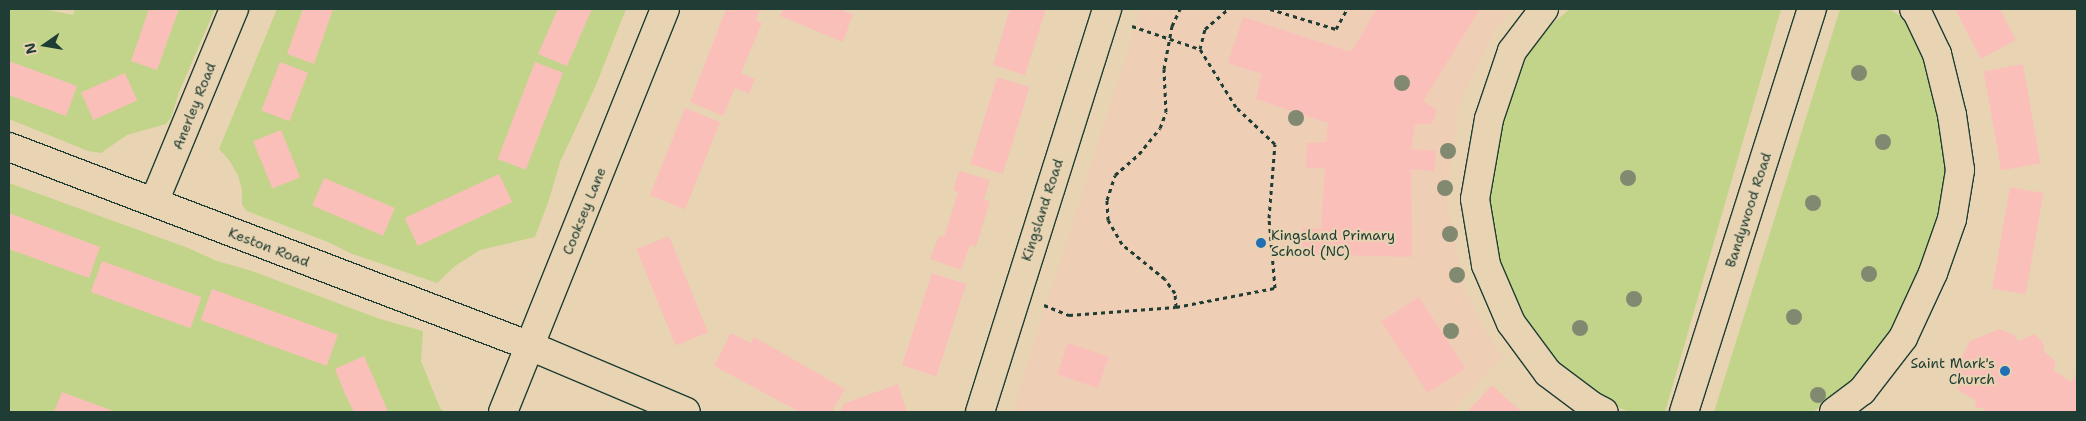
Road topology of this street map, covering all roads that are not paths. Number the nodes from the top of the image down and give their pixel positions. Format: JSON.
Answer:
{"nodes":[{"id":1,"x":234,"y":9,"type":"edge"},
{"id":2,"x":665,"y":9,"type":"edge"},
{"id":3,"x":1544,"y":9,"type":"edge"},
{"id":4,"x":1812,"y":9,"type":"edge"},
{"id":5,"x":1914,"y":9,"type":"edge"},
{"id":6,"x":1106,"y":13,"type":"edge"},
{"id":7,"x":9,"y":147,"type":"edge"},
{"id":8,"x":154,"y":202,"type":"junction"},
{"id":9,"x":530,"y":346,"type":"junction"},
{"id":10,"x":503,"y":412,"type":"edge"},
{"id":11,"x":686,"y":412,"type":"edge"},
{"id":12,"x":980,"y":412,"type":"edge"},
{"id":13,"x":1604,"y":412,"type":"edge"},
{"id":14,"x":1684,"y":412,"type":"edge"},
{"id":15,"x":1834,"y":412,"type":"edge"}],
"edges":[{"from":1,"to":8,"type":"street","name":"Anerley Road"},
{"from":2,"to":9,"type":"street","name":"Cooksey Lane"},
{"from":3,"to":13,"type":"street"},
{"from":4,"to":14,"type":"street","name":"Bandywood Road"},
{"from":5,"to":15,"type":"street"},
{"from":6,"to":12,"type":"street","name":"Kingsland Road"},
{"from":7,"to":8,"type":"street","name":"Keston Road"},
{"from":8,"to":9,"type":"street","name":"Keston Road"},
{"from":9,"to":10,"type":"street","name":"Cooksey Lane"},
{"from":9,"to":11,"type":"street","name":"Keston Road"}]}
